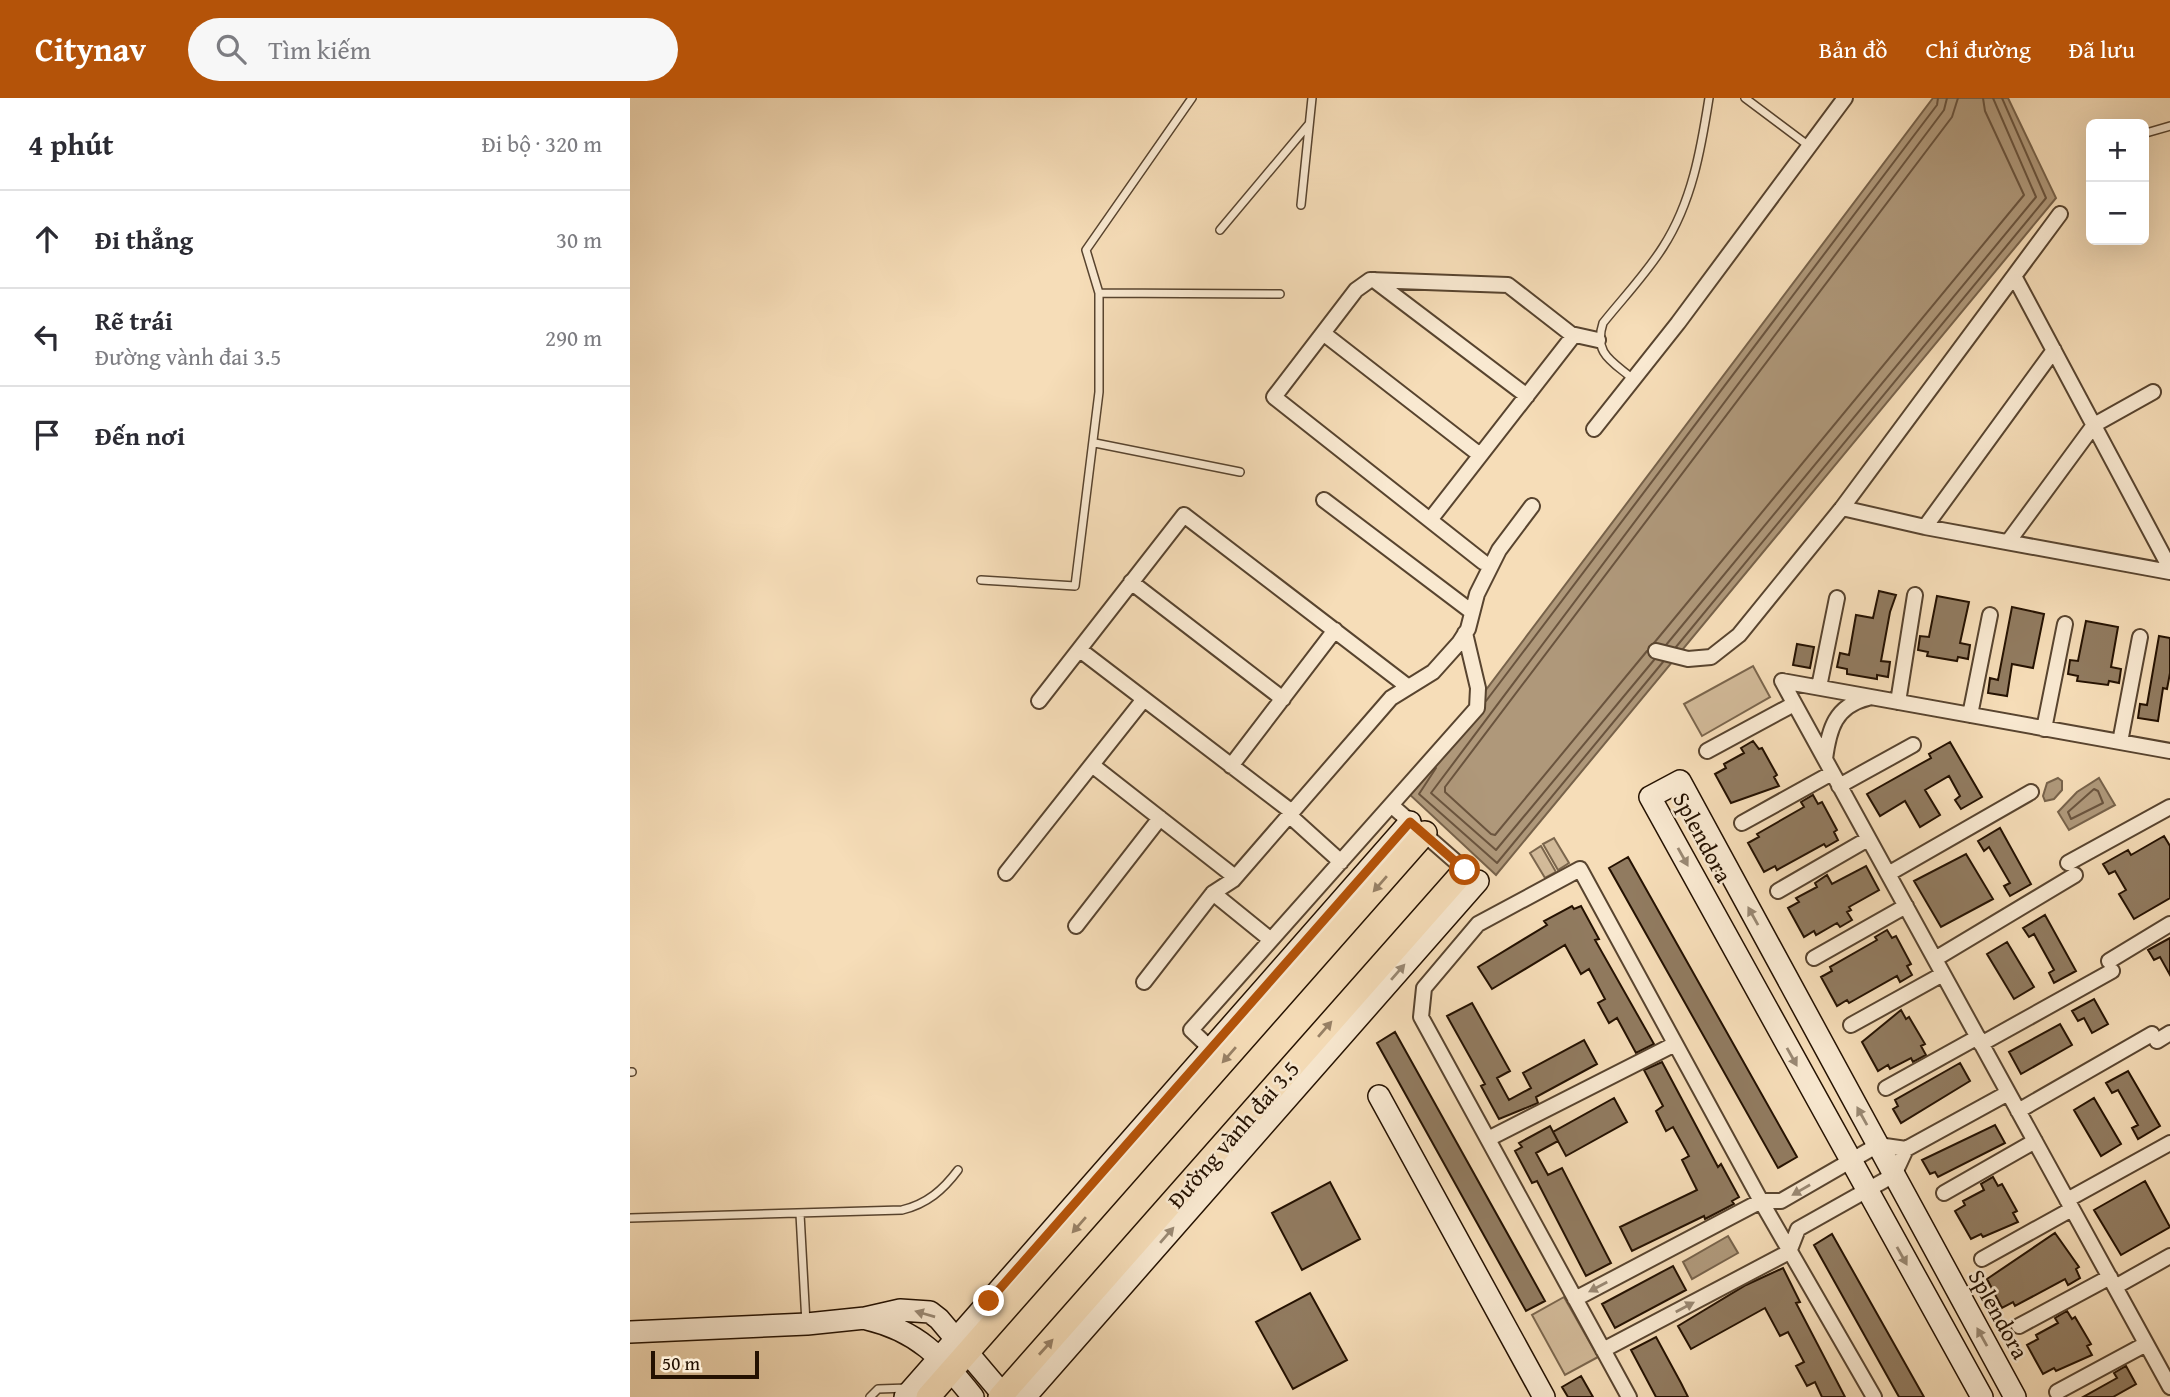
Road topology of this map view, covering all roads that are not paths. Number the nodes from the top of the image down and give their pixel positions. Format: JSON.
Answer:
{"nodes":[{"id":1,"x":1192,"y":98,"type":"edge"},
{"id":2,"x":1312,"y":98,"type":"edge"},
{"id":3,"x":1709,"y":98,"type":"edge"},
{"id":4,"x":1745,"y":98,"type":"edge"},
{"id":5,"x":1844,"y":98,"type":"edge"},
{"id":6,"x":1309,"y":124,"type":"junction"},
{"id":7,"x":2170,"y":126,"type":"edge"},
{"id":8,"x":2149,"y":131,"type":"edge"},
{"id":9,"x":1809,"y":146,"type":"junction"},
{"id":10,"x":1301,"y":205,"type":"dead end"},
{"id":11,"x":2060,"y":214,"type":"dead end"},
{"id":12,"x":1220,"y":230,"type":"dead end"},
{"id":13,"x":2014,"y":276,"type":"junction"},
{"id":14,"x":1374,"y":280,"type":"junction"},
{"id":15,"x":1099,"y":293,"type":"junction"},
{"id":16,"x":1280,"y":294,"type":"dead end"},
{"id":17,"x":1323,"y":333,"type":"junction"},
{"id":18,"x":1574,"y":335,"type":"junction"},
{"id":19,"x":1598,"y":340,"type":"junction"},
{"id":20,"x":2054,"y":350,"type":"junction"},
{"id":21,"x":1633,"y":380,"type":"junction"},
{"id":22,"x":2153,"y":391,"type":"dead end"},
{"id":23,"x":1527,"y":396,"type":"junction"},
{"id":24,"x":2094,"y":425,"type":"junction"},
{"id":25,"x":1594,"y":429,"type":"dead end"},
{"id":26,"x":1095,"y":443,"type":"junction"},
{"id":27,"x":1480,"y":455,"type":"junction"},
{"id":28,"x":1240,"y":472,"type":"dead end"},
{"id":29,"x":1324,"y":500,"type":"dead end"},
{"id":30,"x":1532,"y":506,"type":"dead end"},
{"id":31,"x":1842,"y":508,"type":"junction"},
{"id":32,"x":1430,"y":520,"type":"junction"},
{"id":33,"x":1926,"y":527,"type":"junction"},
{"id":34,"x":2008,"y":541,"type":"junction"},
{"id":35,"x":1483,"y":562,"type":"dead end"},
{"id":36,"x":2170,"y":570,"type":"edge"},
{"id":37,"x":981,"y":580,"type":"dead end"},
{"id":38,"x":1131,"y":582,"type":"junction"},
{"id":39,"x":1915,"y":595,"type":"dead end"},
{"id":40,"x":1837,"y":598,"type":"dead end"},
{"id":41,"x":1472,"y":612,"type":"junction"},
{"id":42,"x":1990,"y":615,"type":"dead end"},
{"id":43,"x":2065,"y":624,"type":"dead end"},
{"id":44,"x":1335,"y":631,"type":"junction"},
{"id":45,"x":1465,"y":633,"type":"junction"},
{"id":46,"x":2140,"y":637,"type":"dead end"},
{"id":47,"x":1080,"y":650,"type":"junction"},
{"id":48,"x":1657,"y":651,"type":"dead end"},
{"id":49,"x":1408,"y":686,"type":"junction"},
{"id":50,"x":1819,"y":687,"type":"junction"},
{"id":51,"x":1144,"y":699,"type":"junction"},
{"id":52,"x":1283,"y":699,"type":"junction"},
{"id":53,"x":1882,"y":699,"type":"junction"},
{"id":54,"x":1039,"y":701,"type":"dead end"},
{"id":55,"x":1898,"y":702,"type":"junction"},
{"id":56,"x":1794,"y":704,"type":"junction"},
{"id":57,"x":1970,"y":715,"type":"junction"},
{"id":58,"x":2044,"y":729,"type":"junction"},
{"id":59,"x":2120,"y":741,"type":"junction"},
{"id":60,"x":1913,"y":745,"type":"dead end"},
{"id":61,"x":2169,"y":747,"type":"edge"},
{"id":62,"x":1707,"y":751,"type":"dead end"},
{"id":63,"x":1825,"y":759,"type":"junction"},
{"id":64,"x":1091,"y":765,"type":"junction"},
{"id":65,"x":1231,"y":766,"type":"junction"},
{"id":66,"x":1836,"y":780,"type":"junction"},
{"id":67,"x":2031,"y":792,"type":"dead end"},
{"id":68,"x":1391,"y":806,"type":"junction"},
{"id":69,"x":2170,"y":807,"type":"edge"},
{"id":70,"x":1290,"y":814,"type":"junction"},
{"id":71,"x":1160,"y":818,"type":"junction"},
{"id":72,"x":1742,"y":823,"type":"dead end"},
{"id":73,"x":1417,"y":828,"type":"junction"},
{"id":74,"x":1868,"y":839,"type":"junction"},
{"id":75,"x":1341,"y":862,"type":"junction"},
{"id":76,"x":1006,"y":873,"type":"dead end"},
{"id":77,"x":1888,"y":874,"type":"junction"},
{"id":78,"x":1472,"y":876,"type":"joint"},
{"id":79,"x":1236,"y":877,"type":"junction"},
{"id":80,"x":1778,"y":891,"type":"dead end"},
{"id":81,"x":1213,"y":893,"type":"junction"},
{"id":82,"x":1906,"y":906,"type":"junction"},
{"id":83,"x":2170,"y":924,"type":"edge"},
{"id":84,"x":1076,"y":926,"type":"dead end"},
{"id":85,"x":1271,"y":940,"type":"junction"},
{"id":86,"x":1814,"y":958,"type":"dead end"},
{"id":87,"x":1935,"y":959,"type":"junction"},
{"id":88,"x":1943,"y":974,"type":"junction"},
{"id":89,"x":1144,"y":982,"type":"dead end"},
{"id":90,"x":1851,"y":1025,"type":"dead end"},
{"id":91,"x":2170,"y":1033,"type":"edge"},
{"id":92,"x":1980,"y":1041,"type":"junction"},
{"id":93,"x":1675,"y":1044,"type":"junction"},
{"id":94,"x":1211,"y":1049,"type":"junction"},
{"id":95,"x":1885,"y":1088,"type":"dead end"},
{"id":96,"x":2008,"y":1093,"type":"junction"},
{"id":97,"x":1379,"y":1096,"type":"dead end"},
{"id":98,"x":2018,"y":1111,"type":"junction"},
{"id":99,"x":1488,"y":1139,"type":"junction"},
{"id":100,"x":2035,"y":1141,"type":"junction"},
{"id":101,"x":2170,"y":1143,"type":"edge"},
{"id":102,"x":1878,"y":1146,"type":"junction"},
{"id":103,"x":1906,"y":1149,"type":"junction"},
{"id":104,"x":1849,"y":1162,"type":"junction"},
{"id":105,"x":958,"y":1170,"type":"dead end"},
{"id":106,"x":1894,"y":1175,"type":"junction"},
{"id":107,"x":1866,"y":1191,"type":"junction"},
{"id":108,"x":1944,"y":1193,"type":"dead end"},
{"id":109,"x":1761,"y":1201,"type":"junction"},
{"id":110,"x":2070,"y":1205,"type":"junction"},
{"id":111,"x":800,"y":1213,"type":"junction"},
{"id":112,"x":630,"y":1218,"type":"edge"},
{"id":113,"x":1790,"y":1250,"type":"junction"},
{"id":114,"x":2170,"y":1256,"type":"edge"},
{"id":115,"x":1982,"y":1259,"type":"dead end"},
{"id":116,"x":2112,"y":1282,"type":"junction"},
{"id":117,"x":1575,"y":1299,"type":"junction"},
{"id":118,"x":865,"y":1318,"type":"junction"},
{"id":119,"x":807,"y":1324,"type":"junction"},
{"id":120,"x":2019,"y":1326,"type":"dead end"},
{"id":121,"x":630,"y":1332,"type":"edge"},
{"id":122,"x":2146,"y":1344,"type":"junction"},
{"id":123,"x":962,"y":1345,"type":"junction"},
{"id":124,"x":1603,"y":1350,"type":"junction"},
{"id":125,"x":945,"y":1364,"type":"junction"},
{"id":126,"x":2165,"y":1367,"type":"edge"},
{"id":127,"x":2170,"y":1387,"type":"edge"},
{"id":128,"x":2057,"y":1392,"type":"dead end"},
{"id":129,"x":915,"y":1394,"type":"edge"},
{"id":130,"x":1008,"y":1396,"type":"edge"},
{"id":131,"x":870,"y":1397,"type":"edge"},
{"id":132,"x":973,"y":1397,"type":"edge"},
{"id":133,"x":1544,"y":1397,"type":"edge"},
{"id":134,"x":1629,"y":1397,"type":"edge"},
{"id":135,"x":1874,"y":1397,"type":"edge"},
{"id":136,"x":1982,"y":1397,"type":"edge"},
{"id":137,"x":2015,"y":1397,"type":"edge"}],
"edges":[{"from":1,"to":15,"type":"lane"},
{"from":2,"to":6,"type":"lane"},
{"from":3,"to":19,"type":"lane"},
{"from":4,"to":9,"type":"lane"},
{"from":5,"to":9,"type":"street"},
{"from":6,"to":10,"type":"lane"},
{"from":6,"to":12,"type":"lane"},
{"from":7,"to":8,"type":"lane"},
{"from":9,"to":21,"type":"street"},
{"from":11,"to":13,"type":"street"},
{"from":13,"to":20,"type":"street"},
{"from":13,"to":31,"type":"street"},
{"from":14,"to":17,"type":"street"},
{"from":14,"to":18,"type":"street"},
{"from":14,"to":23,"type":"street"},
{"from":15,"to":16,"type":"lane"},
{"from":15,"to":26,"type":"lane"},
{"from":17,"to":27,"type":"street"},
{"from":17,"to":32,"type":"street"},
{"from":18,"to":19,"type":"street"},
{"from":18,"to":23,"type":"street"},
{"from":19,"to":21,"type":"lane"},
{"from":20,"to":24,"type":"street"},
{"from":20,"to":33,"type":"street"},
{"from":21,"to":25,"type":"street"},
{"from":22,"to":24,"type":"street"},
{"from":23,"to":27,"type":"street"},
{"from":24,"to":34,"type":"street"},
{"from":24,"to":36,"type":"street"},
{"from":26,"to":28,"type":"lane"},
{"from":26,"to":37,"type":"lane"},
{"from":27,"to":32,"type":"street"},
{"from":29,"to":41,"type":"street"},
{"from":30,"to":41,"type":"street"},
{"from":31,"to":33,"type":"street"},
{"from":31,"to":48,"type":"street"},
{"from":32,"to":35,"type":"street"},
{"from":33,"to":34,"type":"street"},
{"from":34,"to":36,"type":"street"},
{"from":38,"to":44,"type":"street"},
{"from":38,"to":47,"type":"street"},
{"from":38,"to":52,"type":"street"},
{"from":39,"to":55,"type":"street"},
{"from":40,"to":50,"type":"street"},
{"from":41,"to":45,"type":"street"},
{"from":42,"to":57,"type":"street"},
{"from":43,"to":58,"type":"street"},
{"from":44,"to":49,"type":"street"},
{"from":44,"to":52,"type":"street"},
{"from":45,"to":49,"type":"street"},
{"from":45,"to":68,"type":"street"},
{"from":46,"to":59,"type":"street"},
{"from":47,"to":51,"type":"street"},
{"from":47,"to":54,"type":"street"},
{"from":49,"to":70,"type":"street"},
{"from":50,"to":53,"type":"street"},
{"from":50,"to":56,"type":"street"},
{"from":51,"to":64,"type":"street"},
{"from":51,"to":65,"type":"street"},
{"from":52,"to":65,"type":"street"},
{"from":53,"to":55,"type":"street"},
{"from":53,"to":63,"type":"street"},
{"from":55,"to":57,"type":"street"},
{"from":56,"to":62,"type":"street"},
{"from":56,"to":63,"type":"street"},
{"from":57,"to":58,"type":"street"},
{"from":58,"to":59,"type":"street"},
{"from":59,"to":61,"type":"street"},
{"from":60,"to":66,"type":"street"},
{"from":63,"to":66,"type":"street"},
{"from":64,"to":71,"type":"street"},
{"from":64,"to":76,"type":"street"},
{"from":65,"to":70,"type":"street"},
{"from":66,"to":72,"type":"street"},
{"from":66,"to":74,"type":"street"},
{"from":67,"to":77,"type":"street"},
{"from":68,"to":73,"type":"street"},
{"from":68,"to":75,"type":"street"},
{"from":69,"to":87,"type":"street"},
{"from":70,"to":75,"type":"street"},
{"from":70,"to":79,"type":"street"},
{"from":71,"to":79,"type":"street"},
{"from":71,"to":84,"type":"street"},
{"from":73,"to":78,"type":"street"},
{"from":73,"to":94,"type":"street"},
{"from":73,"to":123,"type":"main road","one_way":true},
{"from":74,"to":77,"type":"street"},
{"from":74,"to":80,"type":"street"},
{"from":75,"to":85,"type":"street"},
{"from":77,"to":82,"type":"street"},
{"from":130,"to":78,"type":"main road","name":"Đường vành đai 3.5","one_way":true},
{"from":79,"to":81,"type":"street"},
{"from":81,"to":85,"type":"street"},
{"from":81,"to":89,"type":"street"},
{"from":82,"to":86,"type":"street"},
{"from":82,"to":87,"type":"street"},
{"from":83,"to":92,"type":"street"},
{"from":85,"to":94,"type":"street"},
{"from":87,"to":88,"type":"street"},
{"from":88,"to":90,"type":"street"},
{"from":88,"to":92,"type":"street"},
{"from":91,"to":98,"type":"street"},
{"from":92,"to":95,"type":"street"},
{"from":92,"to":96,"type":"street"},
{"from":93,"to":99,"type":"street"},
{"from":93,"to":99,"type":"street"},
{"from":93,"to":109,"type":"street"},
{"from":94,"to":123,"type":"street"},
{"from":96,"to":98,"type":"street"},
{"from":96,"to":103,"type":"street"},
{"from":97,"to":133,"type":"street"},
{"from":98,"to":100,"type":"street"},
{"from":99,"to":117,"type":"street"},
{"from":100,"to":108,"type":"street"},
{"from":100,"to":110,"type":"street"},
{"from":101,"to":110,"type":"street"},
{"from":102,"to":103,"type":"street"},
{"from":102,"to":104,"type":"street"},
{"from":102,"to":104,"type":"street","name":"Splendora","one_way":true},
{"from":102,"to":106,"type":"street","name":"Splendora"},
{"from":103,"to":106,"type":"street"},
{"from":104,"to":107,"type":"street","name":"Splendora"},
{"from":104,"to":109,"type":"street","one_way":true},
{"from":105,"to":111,"type":"lane"},
{"from":106,"to":107,"type":"street"},
{"from":137,"to":106,"type":"street","name":"Splendora","one_way":true},
{"from":107,"to":113,"type":"street"},
{"from":107,"to":136,"type":"street","name":"Splendora","one_way":true},
{"from":109,"to":113,"type":"street"},
{"from":109,"to":117,"type":"street","one_way":true},
{"from":110,"to":115,"type":"street"},
{"from":110,"to":116,"type":"street"},
{"from":111,"to":112,"type":"lane"},
{"from":111,"to":119,"type":"lane"},
{"from":124,"to":113,"type":"street","one_way":true},
{"from":113,"to":135,"type":"street"},
{"from":114,"to":116,"type":"street"},
{"from":116,"to":120,"type":"street"},
{"from":116,"to":122,"type":"street"},
{"from":117,"to":124,"type":"street"},
{"from":118,"to":119,"type":"street"},
{"from":123,"to":118,"type":"street","one_way":true},
{"from":118,"to":125,"type":"street"},
{"from":119,"to":121,"type":"street"},
{"from":122,"to":126,"type":"street"},
{"from":122,"to":128,"type":"street"},
{"from":123,"to":125,"type":"main road"},
{"from":123,"to":130,"type":"street"},
{"from":124,"to":134,"type":"street"},
{"from":125,"to":129,"type":"main road"},
{"from":125,"to":132,"type":"street"},
{"from":126,"to":127,"type":"street"},
{"from":129,"to":131,"type":"lane"}]}
